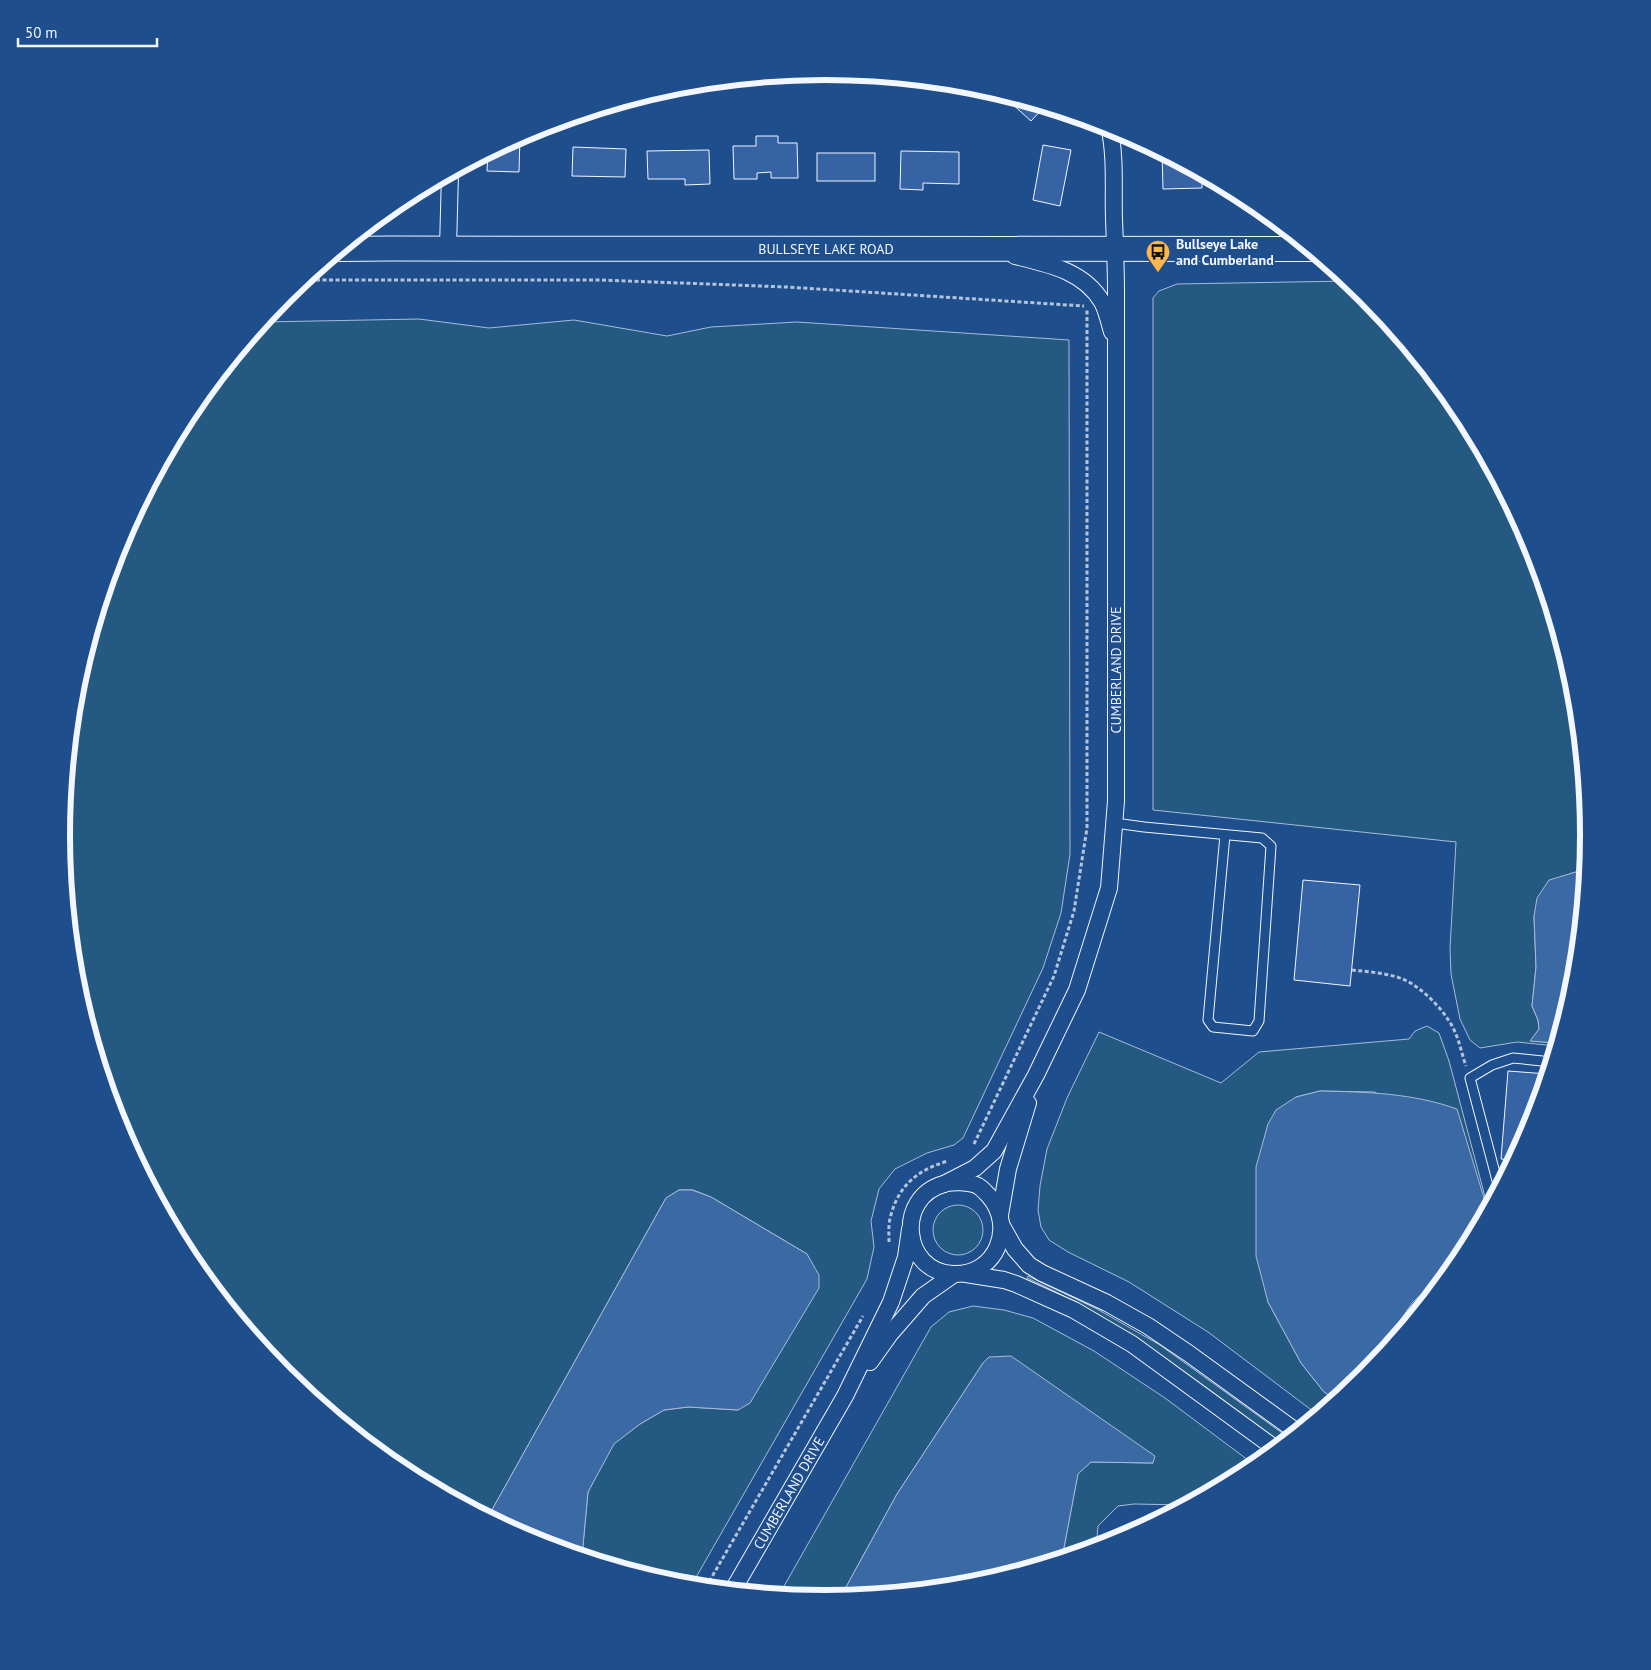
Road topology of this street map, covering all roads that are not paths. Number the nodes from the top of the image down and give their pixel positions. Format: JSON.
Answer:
{"nodes":[{"id":1,"x":1111,"y":135,"type":"edge"},
{"id":2,"x":450,"y":180,"type":"edge"},
{"id":3,"x":448,"y":248,"type":"junction"},
{"id":4,"x":350,"y":249,"type":"edge"},
{"id":5,"x":986,"y":249,"type":"junction"},
{"id":6,"x":1301,"y":249,"type":"edge"},
{"id":7,"x":1116,"y":250,"type":"junction"},
{"id":8,"x":1116,"y":345,"type":"junction"},
{"id":9,"x":1114,"y":823,"type":"junction"},
{"id":10,"x":1225,"y":835,"type":"junction"},
{"id":11,"x":1546,"y":1061,"type":"edge"},
{"id":12,"x":1036,"y":1075,"type":"junction"},
{"id":13,"x":1497,"y":1180,"type":"edge"},
{"id":14,"x":944,"y":1184,"type":"junction"},
{"id":15,"x":1001,"y":1221,"type":"junction"},
{"id":16,"x":910,"y":1229,"type":"junction"},
{"id":17,"x":959,"y":1274,"type":"junction"},
{"id":18,"x":846,"y":1396,"type":"junction"},
{"id":19,"x":1292,"y":1428,"type":"edge"},
{"id":20,"x":1270,"y":1445,"type":"edge"},
{"id":21,"x":736,"y":1585,"type":"edge"}],
"edges":[{"from":1,"to":7,"type":"street","name":"CUMBERLAND DRIVE"},
{"from":2,"to":3,"type":"street"},
{"from":3,"to":4,"type":"street","name":"BULLSEYE LAKE ROAD"},
{"from":3,"to":5,"type":"street","name":"BULLSEYE LAKE ROAD"},
{"from":5,"to":7,"type":"street","name":"BULLSEYE LAKE ROAD"},
{"from":5,"to":8,"type":"street"},
{"from":6,"to":7,"type":"street","name":"BULLSEYE LAKE ROAD"},
{"from":7,"to":8,"type":"street","name":"CUMBERLAND DRIVE"},
{"from":8,"to":9,"type":"street","name":"CUMBERLAND DRIVE"},
{"from":9,"to":10,"type":"lane"},
{"from":9,"to":12,"type":"street","name":"CUMBERLAND DRIVE"},
{"from":10,"to":10,"type":"lane"},
{"from":11,"to":13,"type":"lane"},
{"from":12,"to":14,"type":"street","name":"CUMBERLAND DRIVE"},
{"from":12,"to":15,"type":"street","name":"CUMBERLAND DRIVE"},
{"from":14,"to":15,"type":"street"},
{"from":14,"to":16,"type":"street"},
{"from":15,"to":17,"type":"street"},
{"from":15,"to":19,"type":"street"},
{"from":16,"to":17,"type":"street"},
{"from":16,"to":18,"type":"street","name":"CUMBERLAND DRIVE"},
{"from":17,"to":18,"type":"street","name":"CUMBERLAND DRIVE"},
{"from":17,"to":20,"type":"street"},
{"from":18,"to":21,"type":"street","name":"CUMBERLAND DRIVE"}]}
